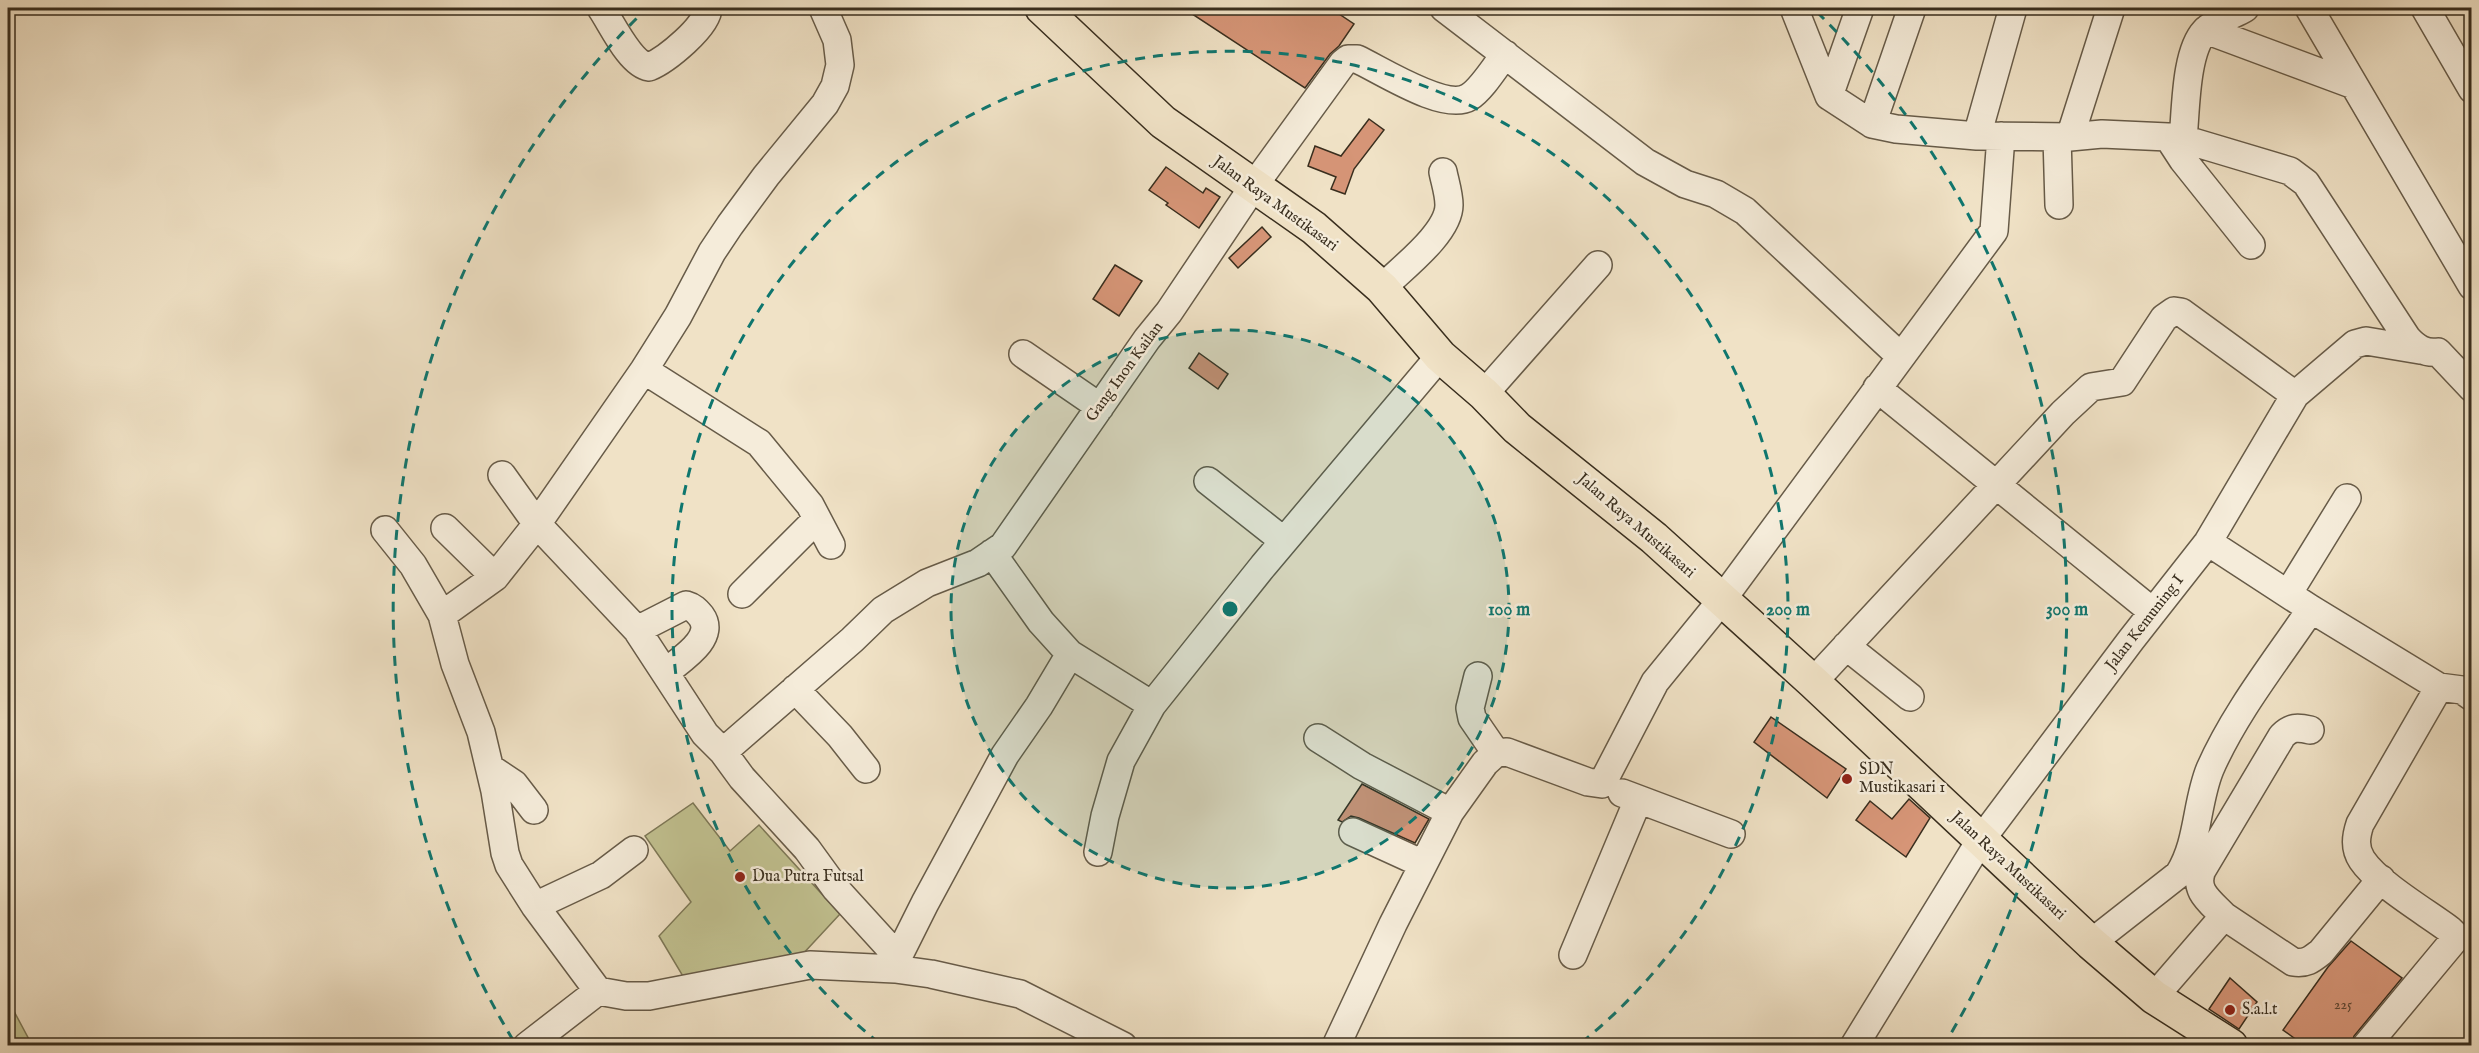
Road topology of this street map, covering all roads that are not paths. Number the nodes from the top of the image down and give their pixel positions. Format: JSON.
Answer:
{"nodes":[{"id":1,"x":601,"y":8,"type":"edge"},
{"id":2,"x":708,"y":8,"type":"edge"},
{"id":3,"x":822,"y":8,"type":"edge"},
{"id":4,"x":1042,"y":8,"type":"edge"},
{"id":5,"x":1444,"y":8,"type":"edge"},
{"id":6,"x":1794,"y":8,"type":"edge"},
{"id":7,"x":1860,"y":8,"type":"edge"},
{"id":8,"x":1912,"y":8,"type":"edge"},
{"id":9,"x":2013,"y":8,"type":"edge"},
{"id":10,"x":2111,"y":8,"type":"edge"},
{"id":11,"x":2245,"y":8,"type":"edge"},
{"id":12,"x":2309,"y":8,"type":"edge"},
{"id":13,"x":2425,"y":8,"type":"edge"},
{"id":14,"x":2206,"y":30,"type":"junction"},
{"id":15,"x":1505,"y":54,"type":"junction"},
{"id":16,"x":2354,"y":85,"type":"junction"},
{"id":17,"x":2472,"y":89,"type":"edge"},
{"id":18,"x":1829,"y":96,"type":"junction"},
{"id":19,"x":1872,"y":124,"type":"junction"},
{"id":20,"x":1989,"y":136,"type":"junction"},
{"id":21,"x":2063,"y":137,"type":"junction"},
{"id":22,"x":2175,"y":138,"type":"junction"},
{"id":23,"x":1443,"y":172,"type":"dead end"},
{"id":24,"x":1253,"y":187,"type":"junction"},
{"id":25,"x":2059,"y":205,"type":"dead end"},
{"id":26,"x":2251,"y":245,"type":"dead end"},
{"id":27,"x":1599,"y":265,"type":"dead end"},
{"id":28,"x":2472,"y":286,"type":"edge"},
{"id":29,"x":1382,"y":288,"type":"junction"},
{"id":30,"x":2420,"y":350,"type":"junction"},
{"id":31,"x":1023,"y":354,"type":"dead end"},
{"id":32,"x":1440,"y":356,"type":"junction"},
{"id":33,"x":1900,"y":356,"type":"junction"},
{"id":34,"x":644,"y":370,"type":"junction"},
{"id":35,"x":1877,"y":388,"type":"junction"},
{"id":36,"x":2472,"y":388,"type":"edge"},
{"id":37,"x":1484,"y":393,"type":"junction"},
{"id":38,"x":2295,"y":395,"type":"junction"},
{"id":39,"x":1100,"y":407,"type":"junction"},
{"id":40,"x":502,"y":475,"type":"dead end"},
{"id":41,"x":1208,"y":481,"type":"dead end"},
{"id":42,"x":1997,"y":484,"type":"junction"},
{"id":43,"x":2347,"y":498,"type":"dead end"},
{"id":44,"x":817,"y":519,"type":"junction"},
{"id":45,"x":537,"y":524,"type":"junction"},
{"id":46,"x":445,"y":528,"type":"dead end"},
{"id":47,"x":385,"y":530,"type":"dead end"},
{"id":48,"x":1284,"y":541,"type":"junction"},
{"id":49,"x":2208,"y":542,"type":"junction"},
{"id":50,"x":831,"y":545,"type":"dead end"},
{"id":51,"x":992,"y":553,"type":"junction"},
{"id":52,"x":495,"y":577,"type":"junction"},
{"id":53,"x":742,"y":594,"type":"dead end"},
{"id":54,"x":2288,"y":594,"type":"junction"},
{"id":55,"x":1721,"y":600,"type":"junction"},
{"id":56,"x":2311,"y":609,"type":"junction"},
{"id":57,"x":2153,"y":612,"type":"junction"},
{"id":58,"x":442,"y":615,"type":"junction"},
{"id":59,"x":637,"y":630,"type":"junction"},
{"id":60,"x":1846,"y":646,"type":"junction"},
{"id":61,"x":1070,"y":654,"type":"junction"},
{"id":62,"x":666,"y":672,"type":"junction"},
{"id":63,"x":1478,"y":676,"type":"dead end"},
{"id":64,"x":1813,"y":682,"type":"junction"},
{"id":65,"x":2439,"y":687,"type":"junction"},
{"id":66,"x":795,"y":688,"type":"junction"},
{"id":67,"x":1910,"y":697,"type":"dead end"},
{"id":68,"x":2472,"y":698,"type":"edge"},
{"id":69,"x":1152,"y":705,"type":"junction"},
{"id":70,"x":2310,"y":730,"type":"dead end"},
{"id":71,"x":1318,"y":738,"type":"dead end"},
{"id":72,"x":723,"y":752,"type":"junction"},
{"id":73,"x":1496,"y":753,"type":"junction"},
{"id":74,"x":490,"y":768,"type":"junction"},
{"id":75,"x":866,"y":769,"type":"dead end"},
{"id":76,"x":1602,"y":784,"type":"junction"},
{"id":77,"x":1638,"y":800,"type":"junction"},
{"id":78,"x":534,"y":810,"type":"dead end"},
{"id":79,"x":1450,"y":812,"type":"junction"},
{"id":80,"x":1353,"y":832,"type":"dead end"},
{"id":81,"x":1731,"y":834,"type":"dead end"},
{"id":82,"x":1980,"y":841,"type":"junction"},
{"id":83,"x":634,"y":850,"type":"dead end"},
{"id":84,"x":1098,"y":852,"type":"dead end"},
{"id":85,"x":1424,"y":864,"type":"junction"},
{"id":86,"x":2381,"y":879,"type":"junction"},
{"id":87,"x":535,"y":906,"type":"junction"},
{"id":88,"x":2224,"y":916,"type":"junction"},
{"id":89,"x":2091,"y":943,"type":"junction"},
{"id":90,"x":1573,"y":955,"type":"dead end"},
{"id":91,"x":897,"y":963,"type":"junction"},
{"id":92,"x":598,"y":991,"type":"junction"},
{"id":93,"x":2154,"y":997,"type":"junction"},
{"id":94,"x":2218,"y":1042,"type":"edge"},
{"id":95,"x":527,"y":1046,"type":"edge"},
{"id":96,"x":1123,"y":1046,"type":"edge"},
{"id":97,"x":1336,"y":1046,"type":"edge"},
{"id":98,"x":1854,"y":1046,"type":"edge"},
{"id":99,"x":2366,"y":1046,"type":"edge"}],
"edges":[{"from":1,"to":2,"type":"street"},
{"from":3,"to":34,"type":"street"},
{"from":4,"to":24,"type":"main road","name":"Jalan Raya Mustikasari"},
{"from":5,"to":15,"type":"street"},
{"from":6,"to":18,"type":"street"},
{"from":7,"to":18,"type":"street"},
{"from":8,"to":19,"type":"street"},
{"from":9,"to":20,"type":"street"},
{"from":10,"to":21,"type":"street"},
{"from":11,"to":14,"type":"street"},
{"from":12,"to":16,"type":"street"},
{"from":13,"to":17,"type":"street"},
{"from":14,"to":16,"type":"street"},
{"from":14,"to":22,"type":"street"},
{"from":15,"to":24,"type":"street","name":"Gang Inon Kailan"},
{"from":15,"to":33,"type":"street"},
{"from":16,"to":28,"type":"street"},
{"from":18,"to":19,"type":"street"},
{"from":19,"to":20,"type":"street"},
{"from":20,"to":21,"type":"street"},
{"from":20,"to":33,"type":"street"},
{"from":21,"to":22,"type":"street"},
{"from":21,"to":25,"type":"street"},
{"from":22,"to":26,"type":"street"},
{"from":22,"to":30,"type":"street"},
{"from":23,"to":29,"type":"street"},
{"from":24,"to":29,"type":"main road","name":"Jalan Raya Mustikasari"},
{"from":24,"to":39,"type":"street","name":"Gang Inon Kailan"},
{"from":27,"to":37,"type":"street"},
{"from":29,"to":32,"type":"main road","name":"Jalan Raya Mustikasari"},
{"from":30,"to":36,"type":"street"},
{"from":30,"to":38,"type":"street","name":"Jalan Kemuning I"},
{"from":31,"to":39,"type":"street"},
{"from":32,"to":37,"type":"main road","name":"Jalan Raya Mustikasari"},
{"from":32,"to":48,"type":"street"},
{"from":33,"to":35,"type":"street"},
{"from":34,"to":44,"type":"street"},
{"from":34,"to":45,"type":"street"},
{"from":35,"to":42,"type":"street"},
{"from":35,"to":55,"type":"street"},
{"from":37,"to":55,"type":"main road","name":"Jalan Raya Mustikasari"},
{"from":38,"to":42,"type":"street"},
{"from":38,"to":49,"type":"street","name":"Jalan Kemuning I"},
{"from":39,"to":51,"type":"street","name":"Gang Inon Kailan"},
{"from":40,"to":45,"type":"street"},
{"from":41,"to":48,"type":"street"},
{"from":42,"to":57,"type":"street"},
{"from":42,"to":60,"type":"street"},
{"from":43,"to":54,"type":"street"},
{"from":44,"to":50,"type":"street"},
{"from":44,"to":53,"type":"street"},
{"from":45,"to":52,"type":"street"},
{"from":45,"to":59,"type":"street"},
{"from":46,"to":52,"type":"street"},
{"from":47,"to":58,"type":"street"},
{"from":48,"to":69,"type":"street"},
{"from":49,"to":54,"type":"street"},
{"from":49,"to":57,"type":"street","name":"Jalan Kemuning I"},
{"from":51,"to":61,"type":"street"},
{"from":51,"to":66,"type":"street","name":"Gang Inon Kailan"},
{"from":52,"to":58,"type":"street"},
{"from":54,"to":56,"type":"street"},
{"from":55,"to":64,"type":"main road","name":"Jalan Raya Mustikasari"},
{"from":55,"to":76,"type":"street"},
{"from":56,"to":65,"type":"street"},
{"from":56,"to":89,"type":"street"},
{"from":57,"to":82,"type":"street","name":"Jalan Kemuning I"},
{"from":58,"to":74,"type":"street"},
{"from":59,"to":62,"type":"street"},
{"from":59,"to":62,"type":"street"},
{"from":60,"to":64,"type":"street"},
{"from":60,"to":67,"type":"street"},
{"from":61,"to":69,"type":"street"},
{"from":61,"to":91,"type":"street"},
{"from":62,"to":72,"type":"street"},
{"from":63,"to":73,"type":"street"},
{"from":64,"to":82,"type":"main road","name":"Jalan Raya Mustikasari"},
{"from":65,"to":68,"type":"street"},
{"from":65,"to":86,"type":"street"},
{"from":66,"to":72,"type":"street","name":"Gang Inon Kailan"},
{"from":66,"to":75,"type":"street"},
{"from":69,"to":84,"type":"street"},
{"from":70,"to":88,"type":"street"},
{"from":71,"to":79,"type":"street"},
{"from":72,"to":91,"type":"street"},
{"from":73,"to":76,"type":"street"},
{"from":73,"to":79,"type":"street"},
{"from":74,"to":78,"type":"street"},
{"from":74,"to":87,"type":"street"},
{"from":76,"to":77,"type":"street"},
{"from":77,"to":81,"type":"street"},
{"from":77,"to":90,"type":"street"},
{"from":79,"to":85,"type":"street"},
{"from":80,"to":85,"type":"street"},
{"from":82,"to":89,"type":"main road","name":"Jalan Raya Mustikasari"},
{"from":82,"to":98,"type":"street","name":"Jalan Kemuning I"},
{"from":83,"to":87,"type":"street"},
{"from":85,"to":97,"type":"street"},
{"from":86,"to":88,"type":"street"},
{"from":86,"to":99,"type":"street"},
{"from":87,"to":92,"type":"street"},
{"from":88,"to":93,"type":"street"},
{"from":89,"to":93,"type":"main road","name":"Jalan Raya Mustikasari"},
{"from":91,"to":92,"type":"street"},
{"from":91,"to":96,"type":"street"},
{"from":92,"to":95,"type":"street"},
{"from":93,"to":94,"type":"main road","name":"Jalan Raya Mustikasari"}]}
